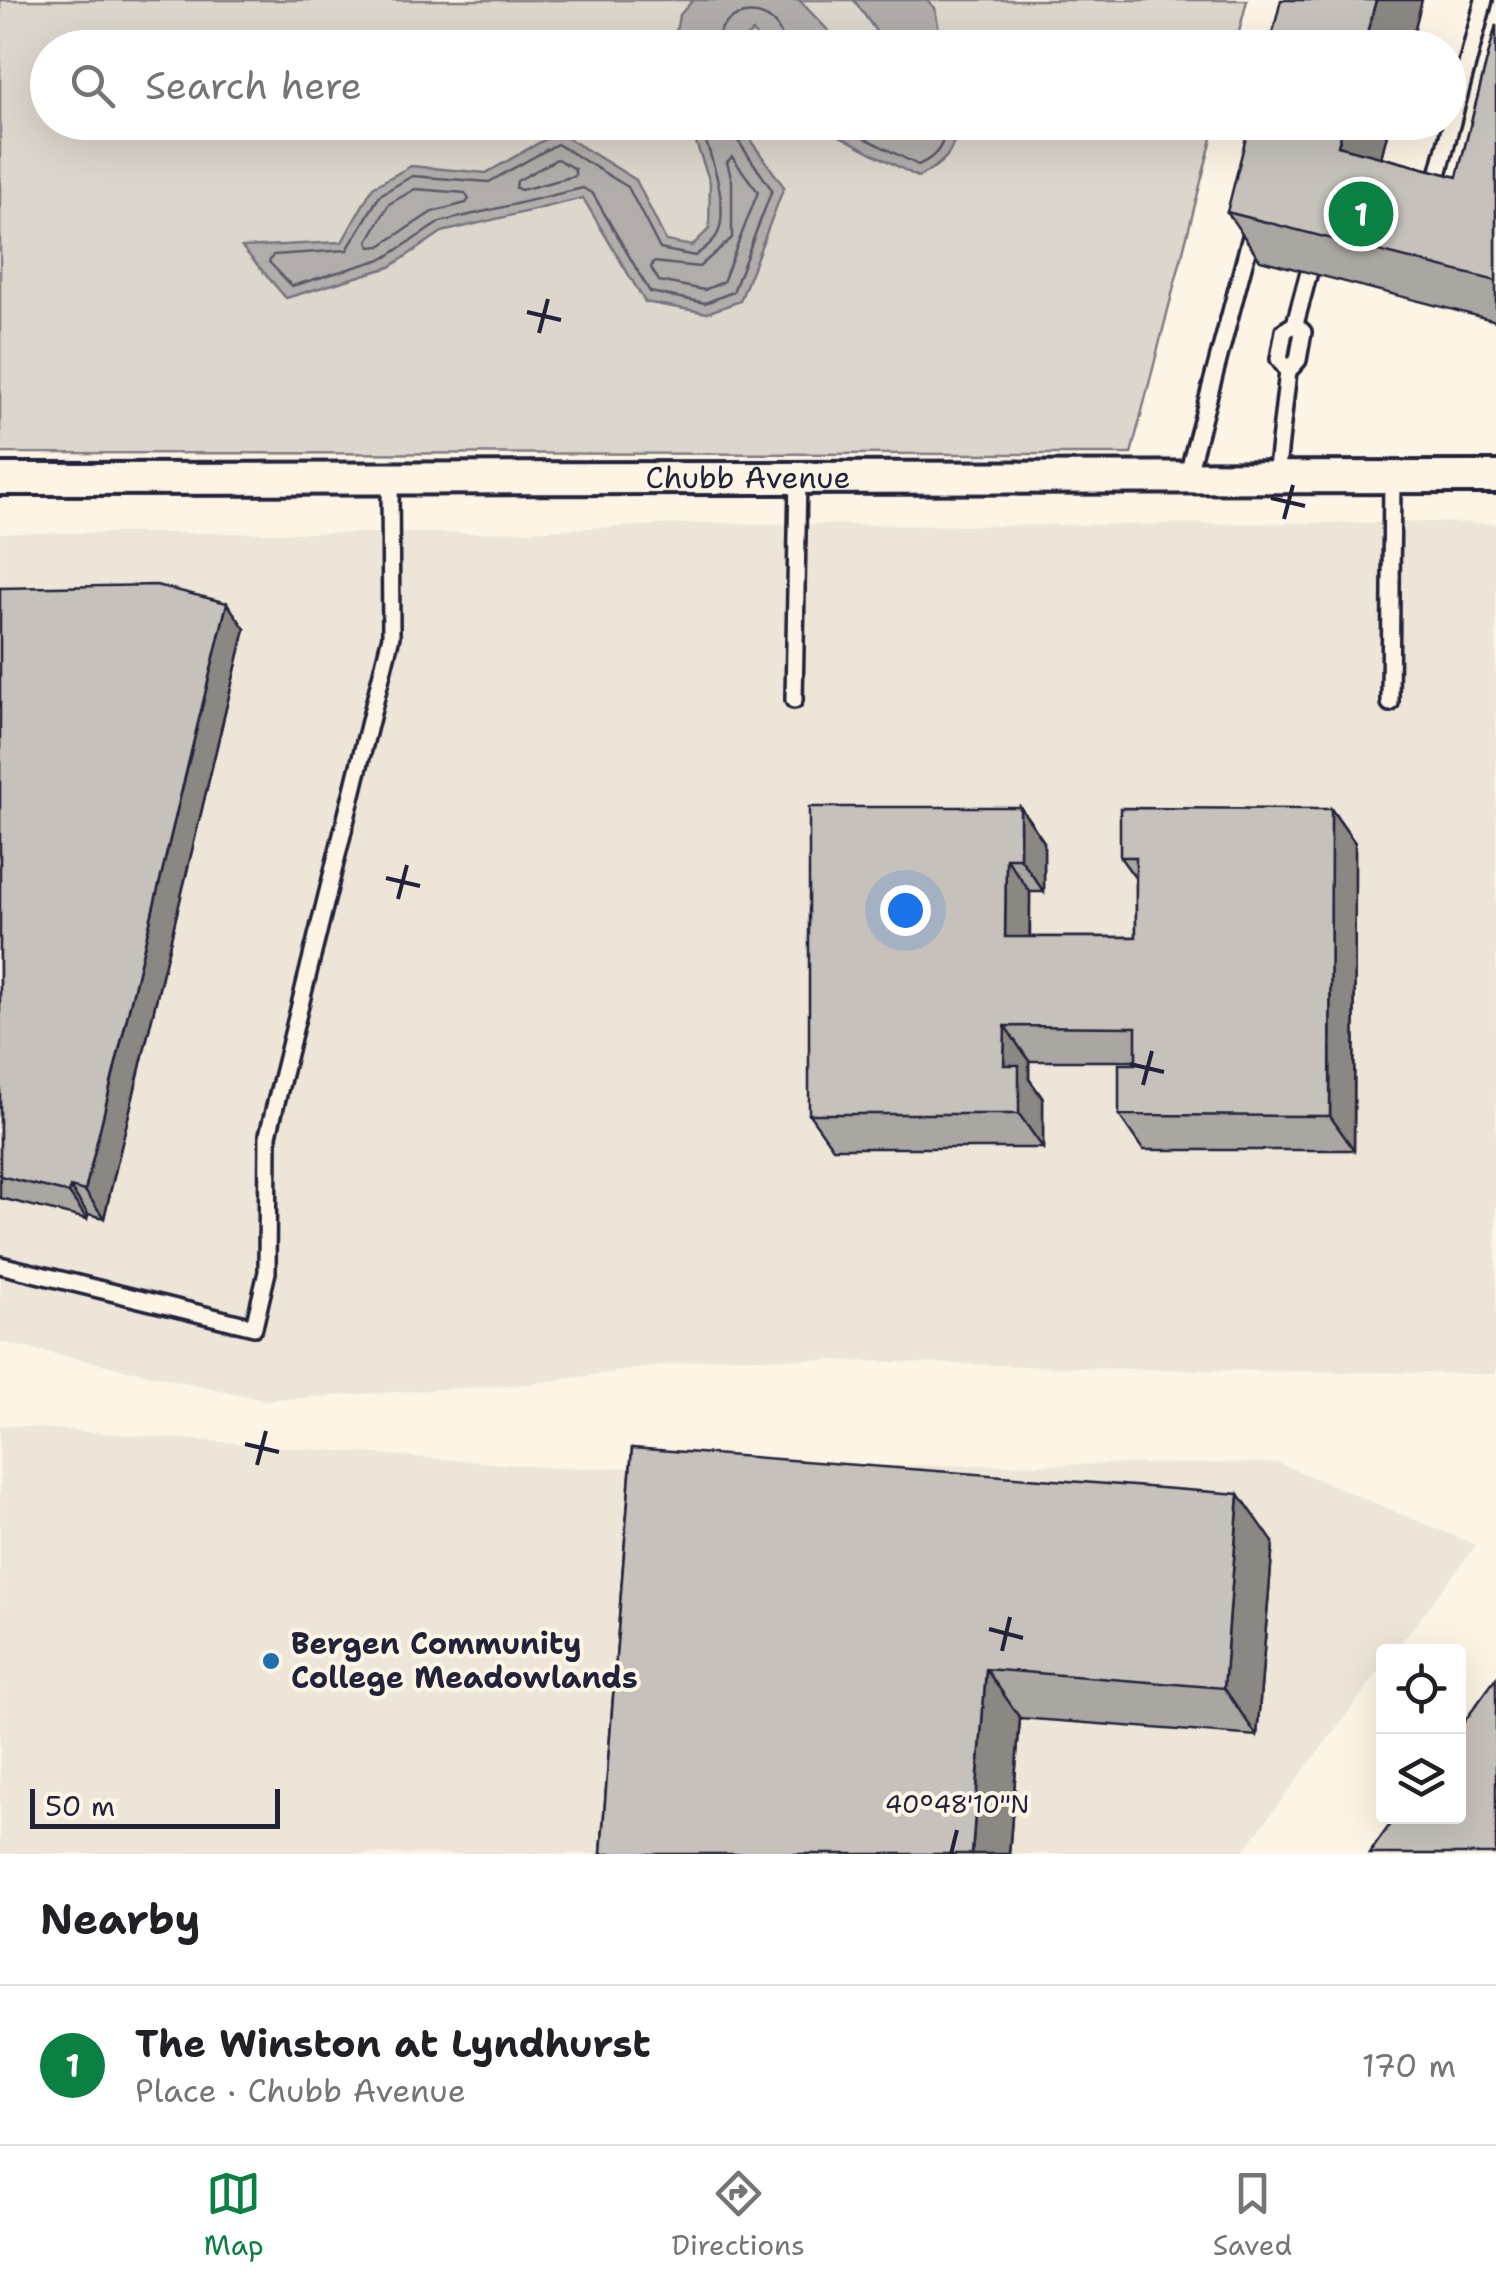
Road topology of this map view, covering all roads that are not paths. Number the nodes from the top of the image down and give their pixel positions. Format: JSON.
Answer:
{"nodes":[{"id":1,"x":1484,"y":0,"type":"edge"},
{"id":2,"x":1466,"y":69,"type":"edge"},
{"id":3,"x":1448,"y":140,"type":"edge"},
{"id":4,"x":1434,"y":192,"type":"edge"},
{"id":5,"x":1257,"y":214,"type":"edge"},
{"id":6,"x":1308,"y":272,"type":"edge"},
{"id":7,"x":1392,"y":477,"type":"junction"},
{"id":8,"x":1496,"y":477,"type":"edge"},
{"id":9,"x":0,"y":478,"type":"edge"},
{"id":10,"x":390,"y":478,"type":"junction"},
{"id":11,"x":798,"y":478,"type":"junction"},
{"id":12,"x":1187,"y":478,"type":"junction"},
{"id":13,"x":1276,"y":478,"type":"junction"},
{"id":14,"x":794,"y":700,"type":"dead end"},
{"id":15,"x":1390,"y":703,"type":"dead end"},
{"id":16,"x":0,"y":1265,"type":"edge"}],
"edges":[{"from":1,"to":2,"type":"lane"},
{"from":3,"to":4,"type":"lane"},
{"from":5,"to":12,"type":"lane"},
{"from":6,"to":13,"type":"lane"},
{"from":7,"to":8,"type":"street","name":"Chubb Avenue"},
{"from":7,"to":13,"type":"street","name":"Chubb Avenue"},
{"from":7,"to":15,"type":"lane"},
{"from":9,"to":10,"type":"street","name":"Chubb Avenue"},
{"from":10,"to":11,"type":"street","name":"Chubb Avenue"},
{"from":10,"to":16,"type":"lane"},
{"from":11,"to":12,"type":"street","name":"Chubb Avenue"},
{"from":11,"to":14,"type":"lane"},
{"from":12,"to":13,"type":"street","name":"Chubb Avenue"}]}
